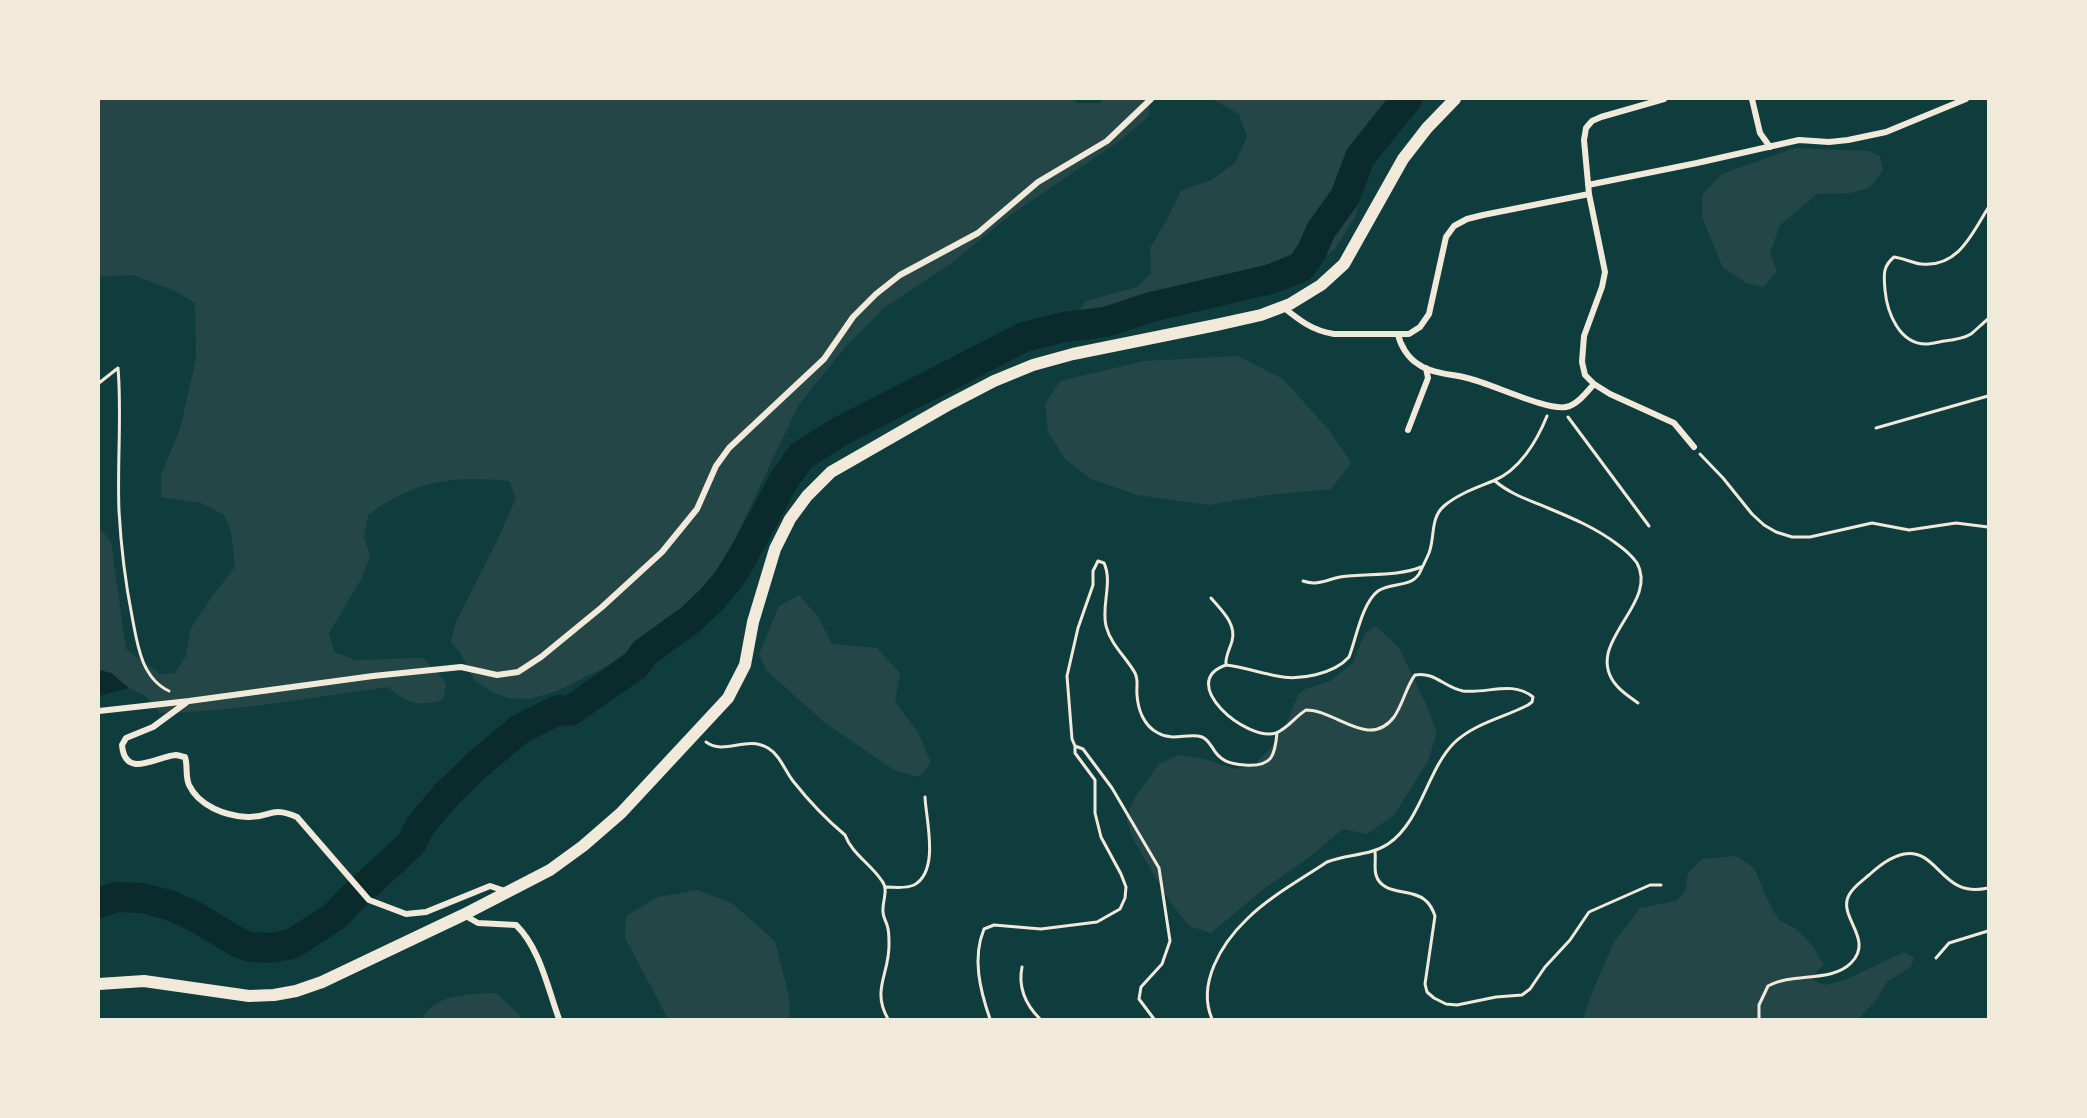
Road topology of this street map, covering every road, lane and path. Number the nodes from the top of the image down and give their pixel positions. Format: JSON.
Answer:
{"nodes":[{"id":1,"x":1151,"y":99,"type":"edge"},
{"id":2,"x":1455,"y":99,"type":"edge"},
{"id":3,"x":1665,"y":99,"type":"edge"},
{"id":4,"x":1752,"y":99,"type":"edge"},
{"id":5,"x":1966,"y":99,"type":"edge"},
{"id":6,"x":1770,"y":147,"type":"junction"},
{"id":7,"x":1588,"y":185,"type":"junction"},
{"id":8,"x":1588,"y":194,"type":"junction"},
{"id":9,"x":1988,"y":208,"type":"edge"},
{"id":10,"x":1283,"y":307,"type":"junction"},
{"id":11,"x":1988,"y":319,"type":"edge"},
{"id":12,"x":1398,"y":334,"type":"junction"},
{"id":13,"x":1426,"y":368,"type":"junction"},
{"id":14,"x":99,"y":383,"type":"edge"},
{"id":15,"x":1594,"y":384,"type":"junction"},
{"id":16,"x":1988,"y":396,"type":"edge"},
{"id":17,"x":1573,"y":405,"type":"junction"},
{"id":18,"x":1551,"y":406,"type":"junction"},
{"id":19,"x":1876,"y":428,"type":"dead end"},
{"id":20,"x":1408,"y":430,"type":"dead end"},
{"id":21,"x":1694,"y":447,"type":"joint"},
{"id":22,"x":1495,"y":481,"type":"junction"},
{"id":23,"x":1649,"y":526,"type":"dead end"},
{"id":24,"x":1988,"y":527,"type":"edge"},
{"id":25,"x":1422,"y":567,"type":"junction"},
{"id":26,"x":1303,"y":581,"type":"dead end"},
{"id":27,"x":1211,"y":598,"type":"dead end"},
{"id":28,"x":1226,"y":665,"type":"junction"},
{"id":29,"x":189,"y":701,"type":"junction"},
{"id":30,"x":1638,"y":703,"type":"dead end"},
{"id":31,"x":99,"y":711,"type":"edge"},
{"id":32,"x":1277,"y":732,"type":"junction"},
{"id":33,"x":695,"y":734,"type":"junction"},
{"id":34,"x":1075,"y":746,"type":"junction"},
{"id":35,"x":925,"y":797,"type":"dead end"},
{"id":36,"x":1375,"y":851,"type":"junction"},
{"id":37,"x":1661,"y":885,"type":"dead end"},
{"id":38,"x":886,"y":887,"type":"junction"},
{"id":39,"x":1988,"y":888,"type":"edge"},
{"id":40,"x":508,"y":892,"type":"junction"},
{"id":41,"x":464,"y":915,"type":"junction"},
{"id":42,"x":1988,"y":931,"type":"edge"},
{"id":43,"x":1936,"y":958,"type":"dead end"},
{"id":44,"x":1022,"y":967,"type":"dead end"},
{"id":45,"x":99,"y":984,"type":"edge"},
{"id":46,"x":559,"y":1019,"type":"edge"},
{"id":47,"x":888,"y":1019,"type":"edge"},
{"id":48,"x":990,"y":1019,"type":"edge"},
{"id":49,"x":1040,"y":1019,"type":"edge"},
{"id":50,"x":1154,"y":1019,"type":"edge"},
{"id":51,"x":1212,"y":1019,"type":"edge"},
{"id":52,"x":1759,"y":1019,"type":"edge"}],
"edges":[{"from":1,"to":29,"type":"street"},
{"from":2,"to":10,"type":"main road"},
{"from":3,"to":7,"type":"street"},
{"from":4,"to":6,"type":"street"},
{"from":5,"to":6,"type":"street"},
{"from":6,"to":7,"type":"street"},
{"from":7,"to":8,"type":"street"},
{"from":8,"to":12,"type":"street"},
{"from":8,"to":15,"type":"street"},
{"from":9,"to":11,"type":"path"},
{"from":10,"to":12,"type":"street"},
{"from":10,"to":33,"type":"main road"},
{"from":12,"to":13,"type":"street"},
{"from":13,"to":18,"type":"street"},
{"from":13,"to":20,"type":"street"},
{"from":14,"to":29,"type":"path"},
{"from":15,"to":17,"type":"street"},
{"from":15,"to":21,"type":"street"},
{"from":16,"to":19,"type":"path"},
{"from":17,"to":18,"type":"street"},
{"from":17,"to":23,"type":"path"},
{"from":18,"to":22,"type":"path"},
{"from":21,"to":24,"type":"path"},
{"from":22,"to":25,"type":"path"},
{"from":22,"to":30,"type":"path"},
{"from":25,"to":26,"type":"path"},
{"from":25,"to":28,"type":"path"},
{"from":27,"to":28,"type":"path"},
{"from":28,"to":32,"type":"path"},
{"from":29,"to":31,"type":"street"},
{"from":29,"to":40,"type":"street"},
{"from":32,"to":34,"type":"path"},
{"from":32,"to":36,"type":"path"},
{"from":33,"to":38,"type":"path"},
{"from":33,"to":40,"type":"main road"},
{"from":34,"to":48,"type":"path"},
{"from":34,"to":50,"type":"path"},
{"from":35,"to":38,"type":"path"},
{"from":36,"to":37,"type":"path"},
{"from":36,"to":51,"type":"path"},
{"from":38,"to":47,"type":"path"},
{"from":39,"to":52,"type":"path"},
{"from":40,"to":41,"type":"main road"},
{"from":41,"to":45,"type":"main road"},
{"from":41,"to":46,"type":"street"},
{"from":42,"to":43,"type":"path"},
{"from":44,"to":49,"type":"path"}]}
